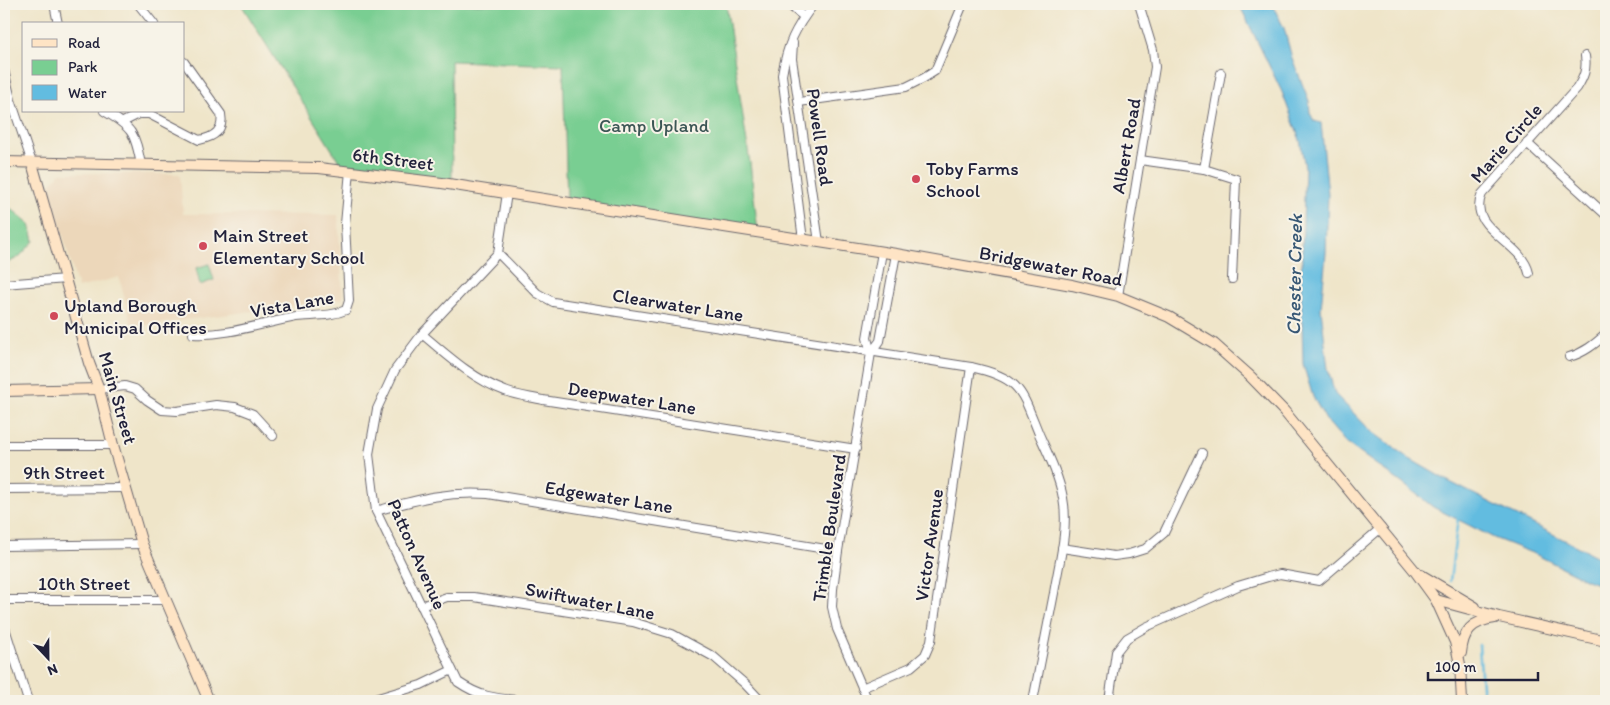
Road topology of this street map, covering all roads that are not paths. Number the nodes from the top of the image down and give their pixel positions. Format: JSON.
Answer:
{"nodes":[{"id":1,"x":54,"y":4,"type":"edge"},
{"id":2,"x":138,"y":4,"type":"edge"},
{"id":3,"x":788,"y":4,"type":"edge"},
{"id":4,"x":814,"y":4,"type":"edge"},
{"id":5,"x":964,"y":4,"type":"edge"},
{"id":6,"x":1139,"y":4,"type":"edge"},
{"id":7,"x":804,"y":17,"type":"junction"},
{"id":8,"x":58,"y":22,"type":"edge"},
{"id":9,"x":152,"y":22,"type":"edge"},
{"id":10,"x":793,"y":36,"type":"junction"},
{"id":11,"x":1585,"y":56,"type":"dead end"},
{"id":12,"x":185,"y":63,"type":"edge"},
{"id":13,"x":4,"y":70,"type":"edge"},
{"id":14,"x":1221,"y":73,"type":"dead end"},
{"id":15,"x":799,"y":102,"type":"junction"},
{"id":16,"x":106,"y":112,"type":"edge"},
{"id":17,"x":123,"y":122,"type":"junction"},
{"id":18,"x":1527,"y":143,"type":"junction"},
{"id":19,"x":1140,"y":160,"type":"junction"},
{"id":20,"x":4,"y":162,"type":"edge"},
{"id":21,"x":32,"y":163,"type":"junction"},
{"id":22,"x":141,"y":165,"type":"junction"},
{"id":23,"x":1204,"y":169,"type":"junction"},
{"id":24,"x":350,"y":171,"type":"junction"},
{"id":25,"x":507,"y":193,"type":"junction"},
{"id":26,"x":1606,"y":215,"type":"edge"},
{"id":27,"x":774,"y":235,"type":"joint"},
{"id":28,"x":803,"y":240,"type":"junction"},
{"id":29,"x":819,"y":242,"type":"junction"},
{"id":30,"x":882,"y":252,"type":"junction"},
{"id":31,"x":498,"y":253,"type":"junction"},
{"id":32,"x":896,"y":254,"type":"junction"},
{"id":33,"x":1529,"y":273,"type":"dead end"},
{"id":34,"x":1232,"y":278,"type":"dead end"},
{"id":35,"x":66,"y":279,"type":"junction"},
{"id":36,"x":4,"y":284,"type":"edge"},
{"id":37,"x":1118,"y":296,"type":"junction"},
{"id":38,"x":193,"y":334,"type":"dead end"},
{"id":39,"x":422,"y":334,"type":"junction"},
{"id":40,"x":1606,"y":334,"type":"edge"},
{"id":41,"x":871,"y":353,"type":"junction"},
{"id":42,"x":1569,"y":357,"type":"dead end"},
{"id":43,"x":971,"y":367,"type":"junction"},
{"id":44,"x":99,"y":389,"type":"junction"},
{"id":45,"x":4,"y":391,"type":"edge"},
{"id":46,"x":273,"y":436,"type":"dead end"},
{"id":47,"x":4,"y":445,"type":"edge"},
{"id":48,"x":113,"y":446,"type":"junction"},
{"id":49,"x":856,"y":449,"type":"junction"},
{"id":50,"x":1202,"y":453,"type":"dead end"},
{"id":51,"x":125,"y":488,"type":"junction"},
{"id":52,"x":4,"y":489,"type":"edge"},
{"id":53,"x":376,"y":511,"type":"junction"},
{"id":54,"x":1381,"y":528,"type":"junction"},
{"id":55,"x":142,"y":544,"type":"junction"},
{"id":56,"x":4,"y":546,"type":"edge"},
{"id":57,"x":1062,"y":548,"type":"junction"},
{"id":58,"x":838,"y":552,"type":"junction"},
{"id":59,"x":1415,"y":571,"type":"junction"},
{"id":60,"x":4,"y":600,"type":"edge"},
{"id":61,"x":165,"y":600,"type":"junction"},
{"id":62,"x":1436,"y":600,"type":"junction"},
{"id":63,"x":421,"y":606,"type":"junction"},
{"id":64,"x":1499,"y":618,"type":"junction"},
{"id":65,"x":4,"y":626,"type":"edge"},
{"id":66,"x":1606,"y":642,"type":"edge"},
{"id":67,"x":1460,"y":664,"type":"junction"},
{"id":68,"x":452,"y":670,"type":"junction"},
{"id":69,"x":862,"y":688,"type":"junction"},
{"id":70,"x":28,"y":701,"type":"edge"},
{"id":71,"x":208,"y":701,"type":"edge"},
{"id":72,"x":368,"y":701,"type":"edge"},
{"id":73,"x":527,"y":701,"type":"edge"},
{"id":74,"x":761,"y":701,"type":"edge"},
{"id":75,"x":868,"y":701,"type":"edge"},
{"id":76,"x":1033,"y":701,"type":"edge"},
{"id":77,"x":1109,"y":701,"type":"edge"},
{"id":78,"x":1462,"y":701,"type":"edge"}],
"edges":[{"from":1,"to":8,"type":"street"},
{"from":2,"to":9,"type":"street"},
{"from":3,"to":7,"type":"street"},
{"from":4,"to":7,"type":"street","name":"Powell Road"},
{"from":5,"to":15,"type":"street"},
{"from":6,"to":19,"type":"street","name":"Albert Road"},
{"from":7,"to":10,"type":"street","name":"Powell Road"},
{"from":10,"to":15,"type":"street","name":"Powell Road"},
{"from":10,"to":28,"type":"street","name":"Powell Road"},
{"from":11,"to":18,"type":"street","name":"Marie Circle"},
{"from":12,"to":17,"type":"street"},
{"from":13,"to":21,"type":"street","name":"Main Street"},
{"from":14,"to":23,"type":"street"},
{"from":15,"to":29,"type":"street","name":"Powell Road"},
{"from":16,"to":17,"type":"street"},
{"from":17,"to":22,"type":"street"},
{"from":18,"to":26,"type":"street"},
{"from":18,"to":33,"type":"street","name":"Marie Circle"},
{"from":19,"to":23,"type":"street"},
{"from":19,"to":37,"type":"street","name":"Albert Road"},
{"from":20,"to":21,"type":"street","name":"6th Street"},
{"from":21,"to":22,"type":"street","name":"6th Street"},
{"from":21,"to":35,"type":"street","name":"Main Street"},
{"from":22,"to":24,"type":"street","name":"6th Street"},
{"from":23,"to":34,"type":"street"},
{"from":24,"to":25,"type":"street","name":"6th Street"},
{"from":24,"to":38,"type":"street","name":"Vista Lane"},
{"from":25,"to":27,"type":"street","name":"6th Street"},
{"from":25,"to":31,"type":"street"},
{"from":27,"to":28,"type":"street","name":"Bridgewater Road"},
{"from":28,"to":29,"type":"street","name":"Bridgewater Road"},
{"from":29,"to":30,"type":"street","name":"Bridgewater Road"},
{"from":30,"to":32,"type":"street","name":"Bridgewater Road"},
{"from":30,"to":41,"type":"street","name":"Trimble Boulevard"},
{"from":31,"to":39,"type":"street","name":"Patton Avenue"},
{"from":31,"to":41,"type":"street","name":"Clearwater Lane"},
{"from":32,"to":37,"type":"street","name":"Bridgewater Road"},
{"from":32,"to":41,"type":"street","name":"Trimble Boulevard"},
{"from":35,"to":36,"type":"street"},
{"from":35,"to":44,"type":"street","name":"Main Street"},
{"from":37,"to":54,"type":"street","name":"Bridgewater Road"},
{"from":39,"to":49,"type":"street","name":"Deepwater Lane"},
{"from":39,"to":53,"type":"street","name":"Patton Avenue"},
{"from":40,"to":42,"type":"street"},
{"from":41,"to":43,"type":"street","name":"Clearwater Lane"},
{"from":41,"to":49,"type":"street","name":"Trimble Boulevard"},
{"from":43,"to":57,"type":"street","name":"Clearwater Lane"},
{"from":43,"to":69,"type":"street","name":"Victor Avenue"},
{"from":44,"to":45,"type":"street"},
{"from":44,"to":46,"type":"street"},
{"from":44,"to":48,"type":"street","name":"Main Street"},
{"from":47,"to":48,"type":"street"},
{"from":48,"to":51,"type":"street","name":"Main Street"},
{"from":49,"to":58,"type":"street","name":"Trimble Boulevard"},
{"from":50,"to":57,"type":"street"},
{"from":51,"to":52,"type":"street","name":"9th Street"},
{"from":51,"to":55,"type":"street","name":"Main Street"},
{"from":53,"to":58,"type":"street","name":"Edgewater Lane"},
{"from":53,"to":63,"type":"street","name":"Patton Avenue"},
{"from":54,"to":59,"type":"street","name":"Bridgewater Road"},
{"from":54,"to":77,"type":"street"},
{"from":55,"to":56,"type":"street"},
{"from":55,"to":61,"type":"street","name":"Main Street"},
{"from":57,"to":76,"type":"street","name":"Clearwater Lane"},
{"from":58,"to":69,"type":"street","name":"Trimble Boulevard"},
{"from":59,"to":62,"type":"street","name":"Bridgewater Road"},
{"from":59,"to":64,"type":"street"},
{"from":60,"to":61,"type":"street","name":"10th Street"},
{"from":61,"to":71,"type":"street","name":"Main Street"},
{"from":62,"to":64,"type":"street"},
{"from":62,"to":67,"type":"street","name":"Bridgewater Road"},
{"from":63,"to":68,"type":"street","name":"Patton Avenue"},
{"from":63,"to":74,"type":"street","name":"Swiftwater Lane"},
{"from":64,"to":66,"type":"street"},
{"from":64,"to":67,"type":"street"},
{"from":65,"to":70,"type":"street"},
{"from":67,"to":78,"type":"street"},
{"from":68,"to":72,"type":"street"},
{"from":68,"to":73,"type":"street","name":"Patton Avenue"},
{"from":69,"to":75,"type":"street","name":"Trimble Boulevard"}]}
